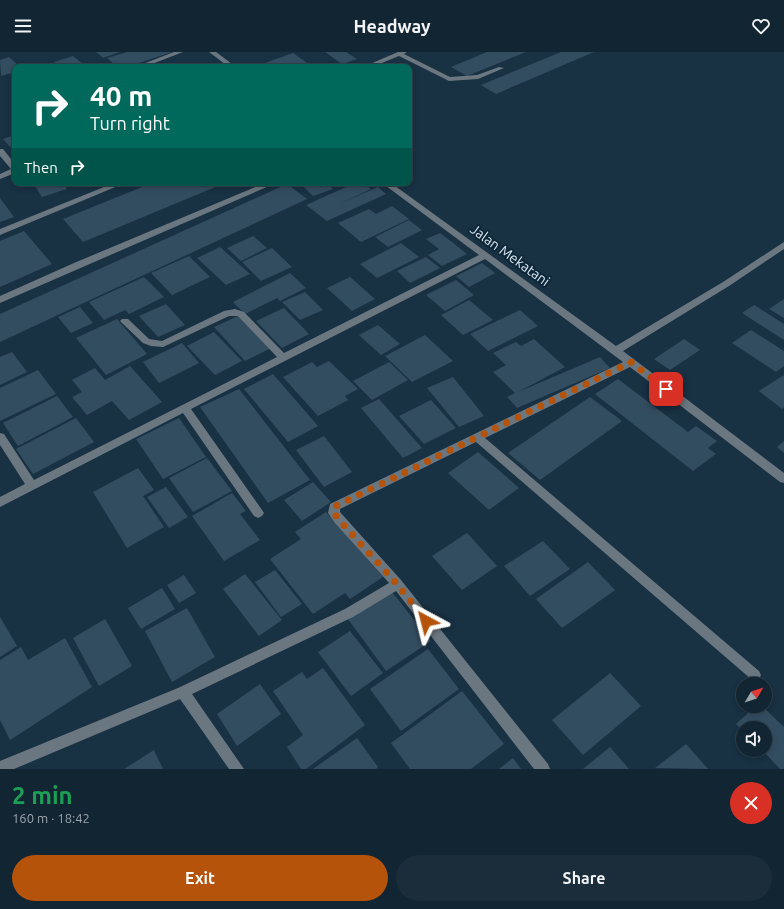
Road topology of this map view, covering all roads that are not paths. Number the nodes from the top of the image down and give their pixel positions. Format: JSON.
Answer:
{"nodes":[{"id":1,"x":180,"y":52,"type":"edge"},
{"id":2,"x":212,"y":52,"type":"edge"},
{"id":3,"x":402,"y":53,"type":"edge"},
{"id":4,"x":146,"y":64,"type":"edge"},
{"id":5,"x":229,"y":64,"type":"edge"},
{"id":6,"x":374,"y":64,"type":"edge"},
{"id":7,"x":501,"y":68,"type":"dead end"},
{"id":8,"x":0,"y":151,"type":"edge"},
{"id":9,"x":12,"y":166,"type":"edge"},
{"id":10,"x":12,"y":171,"type":"edge"},
{"id":11,"x":0,"y":176,"type":"edge"},
{"id":12,"x":114,"y":186,"type":"edge"},
{"id":13,"x":265,"y":186,"type":"edge"},
{"id":14,"x":390,"y":186,"type":"edge"},
{"id":15,"x":0,"y":232,"type":"edge"},
{"id":16,"x":784,"y":246,"type":"edge"},
{"id":17,"x":486,"y":255,"type":"junction"},
{"id":18,"x":0,"y":300,"type":"edge"},
{"id":19,"x":125,"y":321,"type":"dead end"},
{"id":20,"x":616,"y":351,"type":"junction"},
{"id":21,"x":283,"y":358,"type":"junction"},
{"id":22,"x":631,"y":362,"type":"junction"},
{"id":23,"x":185,"y":408,"type":"junction"},
{"id":24,"x":0,"y":436,"type":"edge"},
{"id":25,"x":478,"y":438,"type":"junction"},
{"id":26,"x":784,"y":479,"type":"edge"},
{"id":27,"x":32,"y":486,"type":"junction"},
{"id":28,"x":0,"y":502,"type":"edge"},
{"id":29,"x":258,"y":513,"type":"dead end"},
{"id":30,"x":397,"y":584,"type":"junction"},
{"id":31,"x":756,"y":675,"type":"dead end"},
{"id":32,"x":183,"y":692,"type":"junction"},
{"id":33,"x":0,"y":768,"type":"edge"},
{"id":34,"x":237,"y":769,"type":"edge"},
{"id":35,"x":543,"y":769,"type":"edge"}],
"edges":[{"from":1,"to":4,"type":"street"},
{"from":2,"to":5,"type":"street"},
{"from":3,"to":6,"type":"street"},
{"from":3,"to":7,"type":"street"},
{"from":8,"to":9,"type":"street"},
{"from":10,"to":11,"type":"street"},
{"from":12,"to":15,"type":"street"},
{"from":13,"to":18,"type":"street"},
{"from":14,"to":17,"type":"street","name":"Jalan Mekatani"},
{"from":16,"to":20,"type":"street"},
{"from":17,"to":20,"type":"street","name":"Jalan Mekatani"},
{"from":17,"to":21,"type":"street"},
{"from":19,"to":21,"type":"street"},
{"from":20,"to":22,"type":"street","name":"Jalan Mekatani"},
{"from":21,"to":23,"type":"street"},
{"from":22,"to":25,"type":"street"},
{"from":22,"to":26,"type":"street","name":"Jalan Mekatani"},
{"from":23,"to":27,"type":"street"},
{"from":23,"to":29,"type":"street"},
{"from":24,"to":27,"type":"street"},
{"from":25,"to":30,"type":"street"},
{"from":25,"to":31,"type":"street"},
{"from":27,"to":28,"type":"street"},
{"from":30,"to":32,"type":"street"},
{"from":30,"to":35,"type":"street"},
{"from":32,"to":33,"type":"street"},
{"from":32,"to":34,"type":"street"}]}
